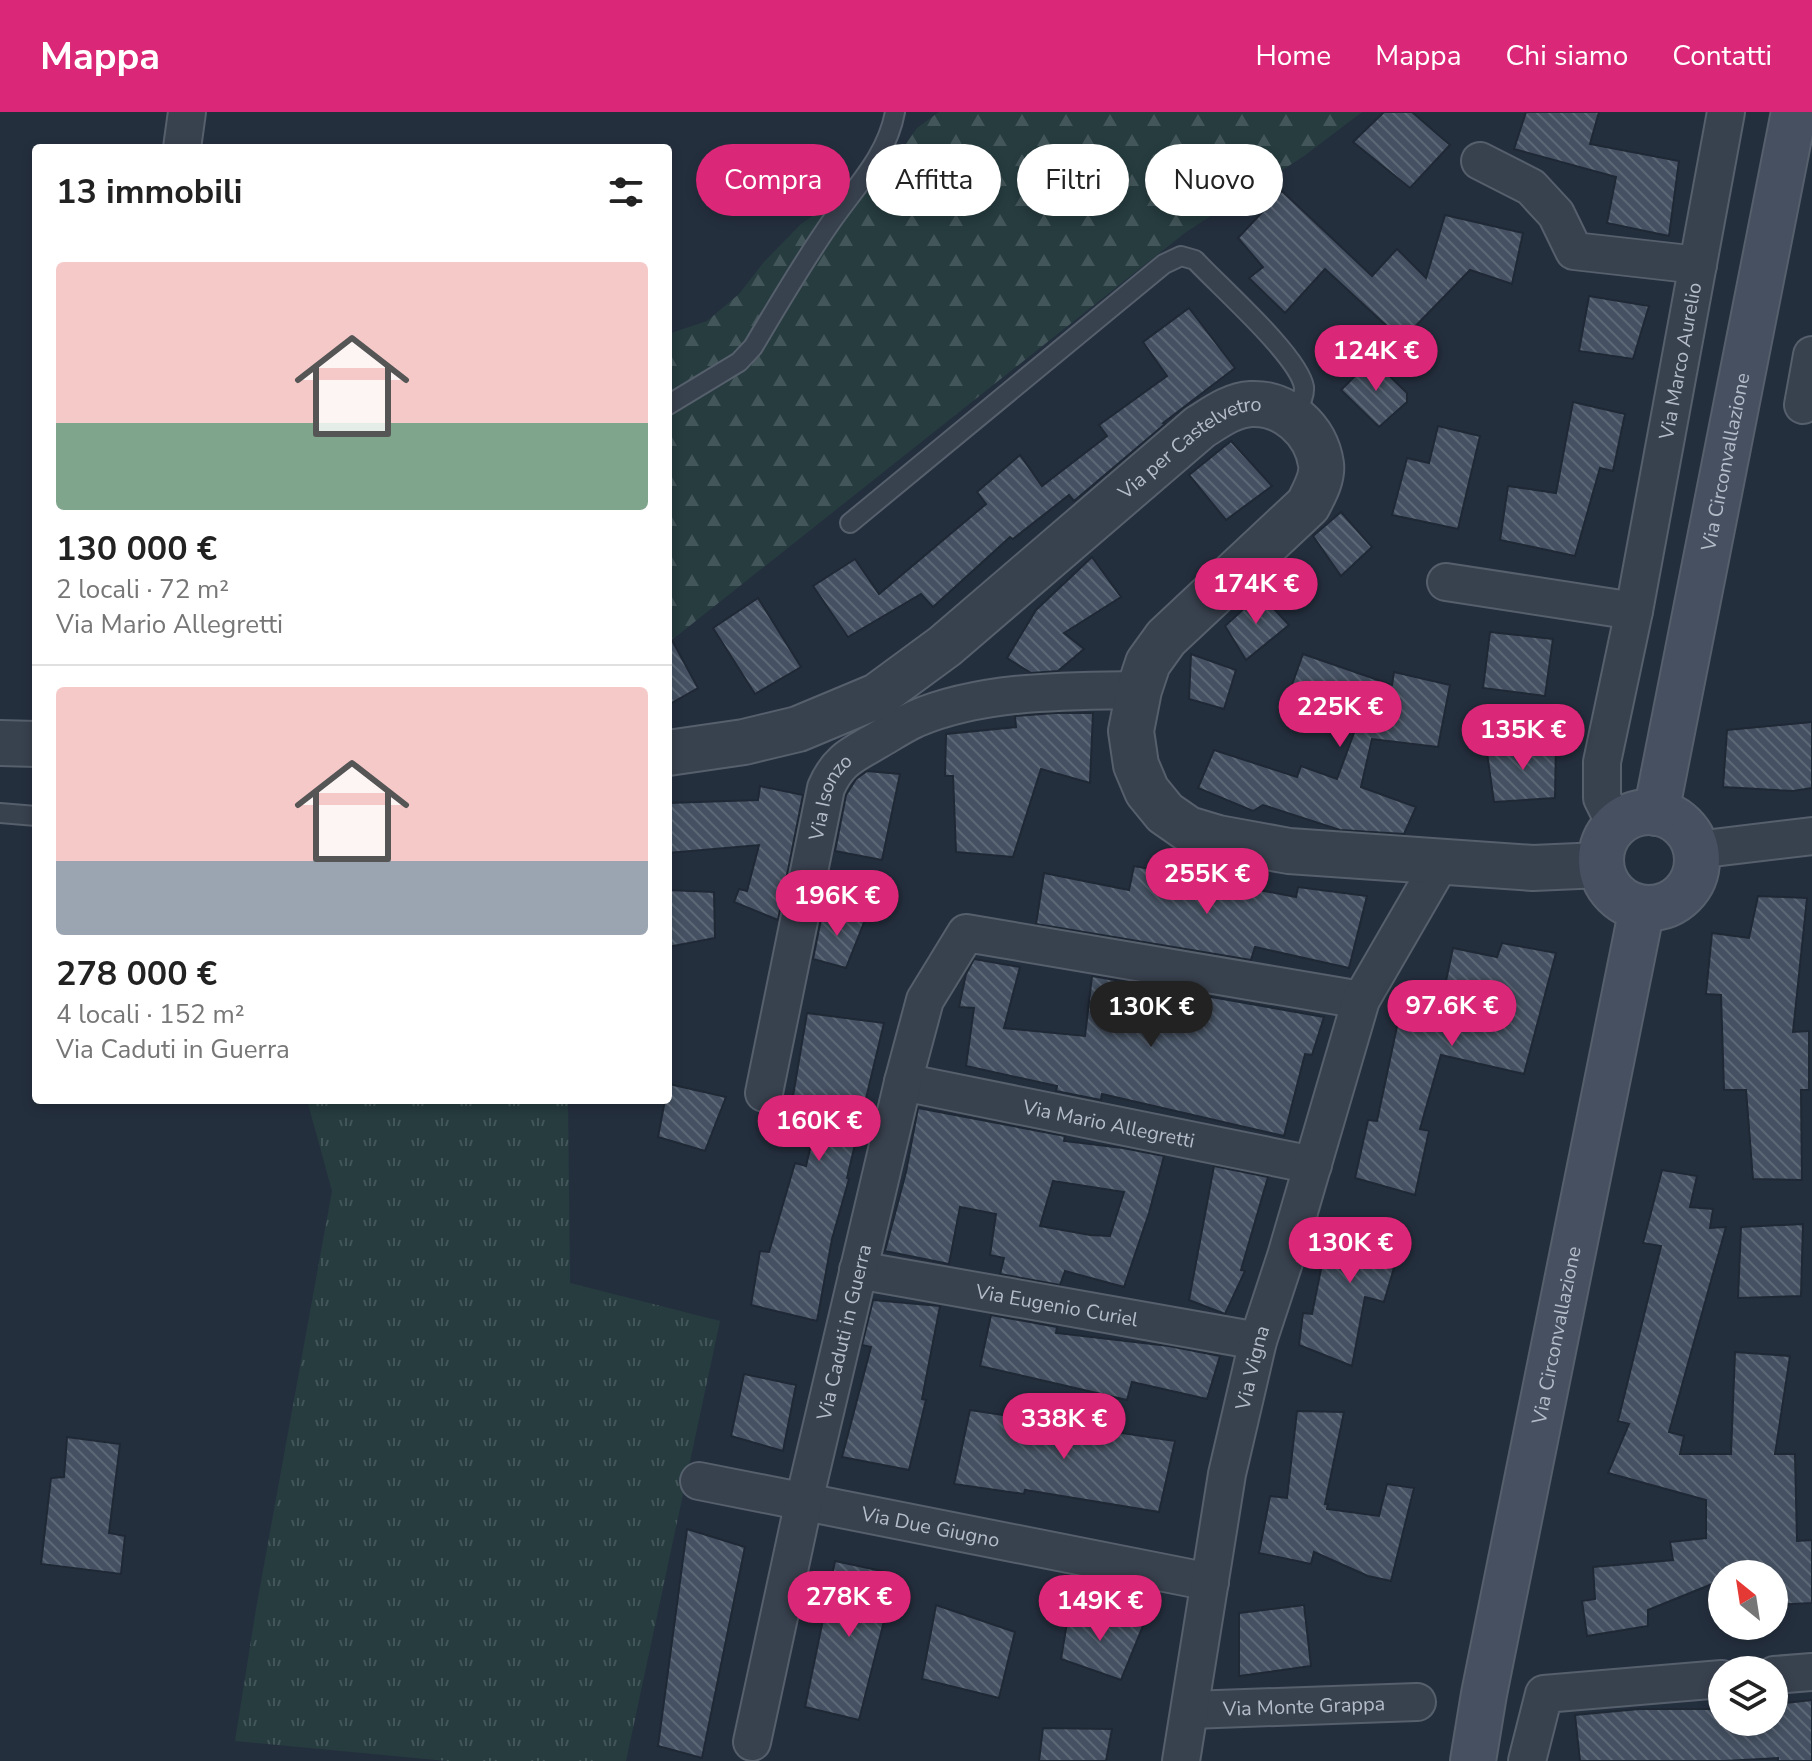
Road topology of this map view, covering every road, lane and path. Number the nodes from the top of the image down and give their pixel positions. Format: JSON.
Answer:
{"nodes":[{"id":1,"x":187,"y":112,"type":"edge"},
{"id":2,"x":895,"y":112,"type":"edge"},
{"id":3,"x":1726,"y":112,"type":"edge"},
{"id":4,"x":1794,"y":112,"type":"edge"},
{"id":5,"x":183,"y":144,"type":"edge"},
{"id":6,"x":1480,"y":161,"type":"dead end"},
{"id":7,"x":1698,"y":265,"type":"junction"},
{"id":8,"x":1812,"y":355,"type":"edge"},
{"id":9,"x":672,"y":403,"type":"edge"},
{"id":10,"x":1803,"y":405,"type":"dead end"},
{"id":11,"x":1294,"y":417,"type":"junction"},
{"id":12,"x":850,"y":523,"type":"dead end"},
{"id":13,"x":1446,"y":582,"type":"dead end"},
{"id":14,"x":1634,"y":611,"type":"junction"},
{"id":15,"x":1139,"y":690,"type":"junction"},
{"id":16,"x":672,"y":752,"type":"edge"},
{"id":17,"x":0,"y":813,"type":"edge"},
{"id":18,"x":1656,"y":813,"type":"junction"},
{"id":19,"x":32,"y":816,"type":"edge"},
{"id":20,"x":1812,"y":836,"type":"edge"},
{"id":21,"x":1608,"y":845,"type":"junction"},
{"id":22,"x":1696,"y":850,"type":"junction"},
{"id":23,"x":1441,"y":862,"type":"junction"},
{"id":24,"x":1642,"y":908,"type":"junction"},
{"id":25,"x":1361,"y":1000,"type":"junction"},
{"id":26,"x":903,"y":1082,"type":"junction"},
{"id":27,"x":764,"y":1093,"type":"dead end"},
{"id":28,"x":1313,"y":1165,"type":"junction"},
{"id":29,"x":858,"y":1270,"type":"junction"},
{"id":30,"x":1258,"y":1341,"type":"junction"},
{"id":31,"x":699,"y":1481,"type":"dead end"},
{"id":32,"x":804,"y":1501,"type":"junction"},
{"id":33,"x":1210,"y":1582,"type":"junction"},
{"id":34,"x":1812,"y":1672,"type":"edge"},
{"id":35,"x":1788,"y":1674,"type":"edge"},
{"id":36,"x":1708,"y":1680,"type":"edge"},
{"id":37,"x":1417,"y":1702,"type":"dead end"},
{"id":38,"x":1190,"y":1710,"type":"junction"},
{"id":39,"x":752,"y":1742,"type":"dead end"},
{"id":40,"x":1181,"y":1761,"type":"edge"},
{"id":41,"x":1473,"y":1761,"type":"edge"},
{"id":42,"x":1527,"y":1761,"type":"edge"}],
"edges":[{"from":1,"to":5,"type":"street"},
{"from":2,"to":9,"type":"lane"},
{"from":3,"to":7,"type":"street","name":"Via Marco Aurelio"},
{"from":4,"to":18,"type":"main road","name":"Via Circonvallazione"},
{"from":6,"to":7,"type":"street"},
{"from":7,"to":14,"type":"street","name":"Via Marco Aurelio"},
{"from":8,"to":10,"type":"street"},
{"from":11,"to":12,"type":"lane"},
{"from":11,"to":15,"type":"street","name":"Via per Castelvetro"},
{"from":11,"to":16,"type":"street","name":"Via per Castelvetro"},
{"from":13,"to":14,"type":"street"},
{"from":14,"to":21,"type":"street","name":"Via Marco Aurelio"},
{"from":15,"to":23,"type":"street","name":"Via per Castelvetro"},
{"from":15,"to":27,"type":"street","name":"Via Isonzo"},
{"from":17,"to":19,"type":"lane"},
{"from":18,"to":21,"type":"main road"},
{"from":18,"to":22,"type":"main road"},
{"from":20,"to":22,"type":"street"},
{"from":21,"to":23,"type":"street","name":"Via per Castelvetro"},
{"from":21,"to":24,"type":"main road"},
{"from":22,"to":24,"type":"main road"},
{"from":23,"to":25,"type":"street","name":"Via Vigna"},
{"from":24,"to":41,"type":"main road","name":"Via Circonvallazione"},
{"from":25,"to":26,"type":"street","name":"Via Caduti in Guerra"},
{"from":25,"to":28,"type":"street","name":"Via Vigna"},
{"from":26,"to":28,"type":"street","name":"Via Mario Allegretti"},
{"from":26,"to":29,"type":"street","name":"Via Caduti in Guerra"},
{"from":28,"to":30,"type":"street","name":"Via Vigna"},
{"from":29,"to":30,"type":"street","name":"Via Eugenio Curiel"},
{"from":29,"to":32,"type":"street","name":"Via Caduti in Guerra"},
{"from":30,"to":33,"type":"street","name":"Via Vigna"},
{"from":31,"to":32,"type":"street","name":"Via Due Giugno"},
{"from":32,"to":33,"type":"street","name":"Via Due Giugno"},
{"from":32,"to":39,"type":"street","name":"Via Caduti in Guerra"},
{"from":33,"to":38,"type":"street","name":"Via Vigna"},
{"from":34,"to":35,"type":"street"},
{"from":36,"to":42,"type":"street"},
{"from":37,"to":38,"type":"street","name":"Via Monte Grappa"},
{"from":38,"to":40,"type":"street","name":"Via Vigna"}]}
